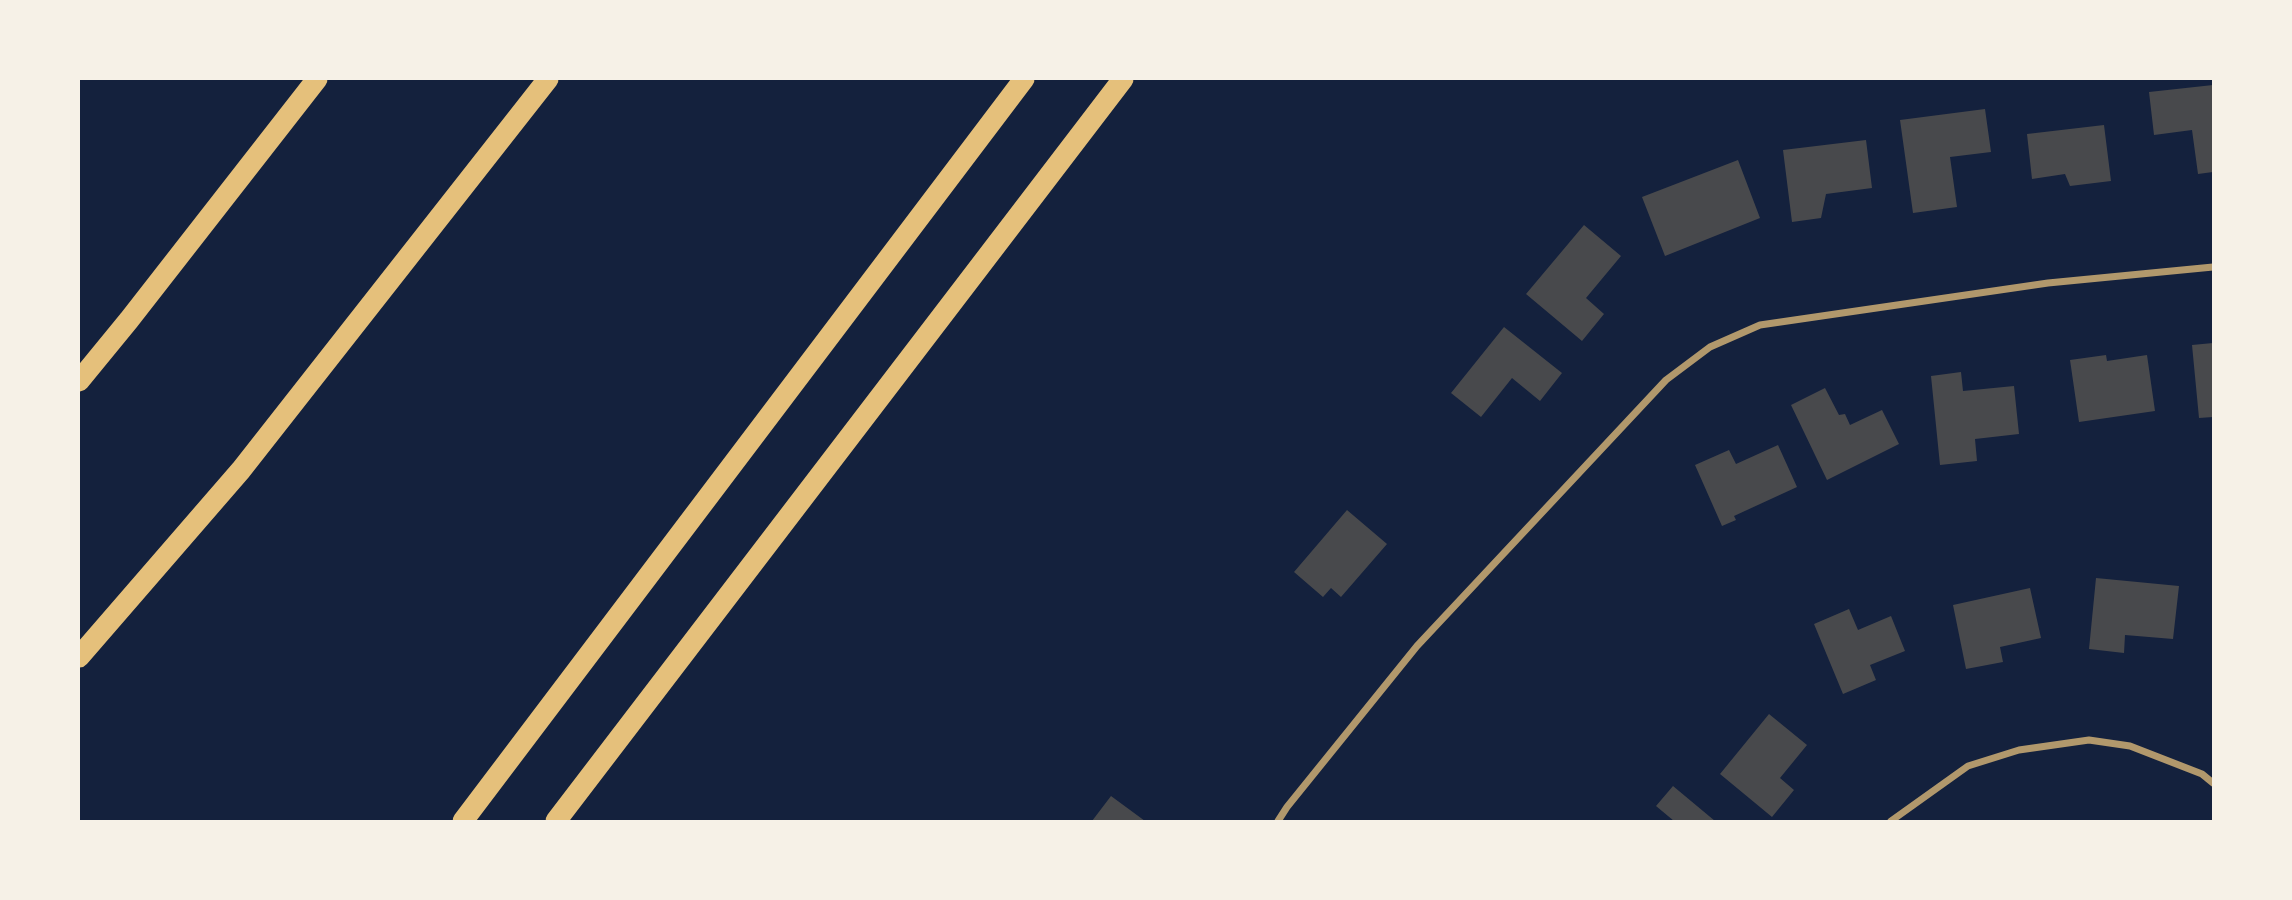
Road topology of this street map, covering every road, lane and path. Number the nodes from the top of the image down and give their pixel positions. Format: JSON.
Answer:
{"nodes":[{"id":1,"x":317,"y":79,"type":"edge"},
{"id":2,"x":548,"y":79,"type":"edge"},
{"id":3,"x":1024,"y":79,"type":"edge"},
{"id":4,"x":1123,"y":79,"type":"edge"},
{"id":5,"x":2213,"y":267,"type":"edge"},
{"id":6,"x":79,"y":381,"type":"edge"},
{"id":7,"x":79,"y":657,"type":"edge"},
{"id":8,"x":2213,"y":783,"type":"edge"},
{"id":9,"x":463,"y":821,"type":"edge"},
{"id":10,"x":556,"y":821,"type":"edge"},
{"id":11,"x":1278,"y":821,"type":"edge"},
{"id":12,"x":1891,"y":821,"type":"edge"}],
"edges":[{"from":1,"to":6,"type":"highway"},
{"from":2,"to":7,"type":"highway"},
{"from":3,"to":9,"type":"highway"},
{"from":4,"to":10,"type":"highway"},
{"from":5,"to":11,"type":"street"},
{"from":8,"to":12,"type":"street"}]}
